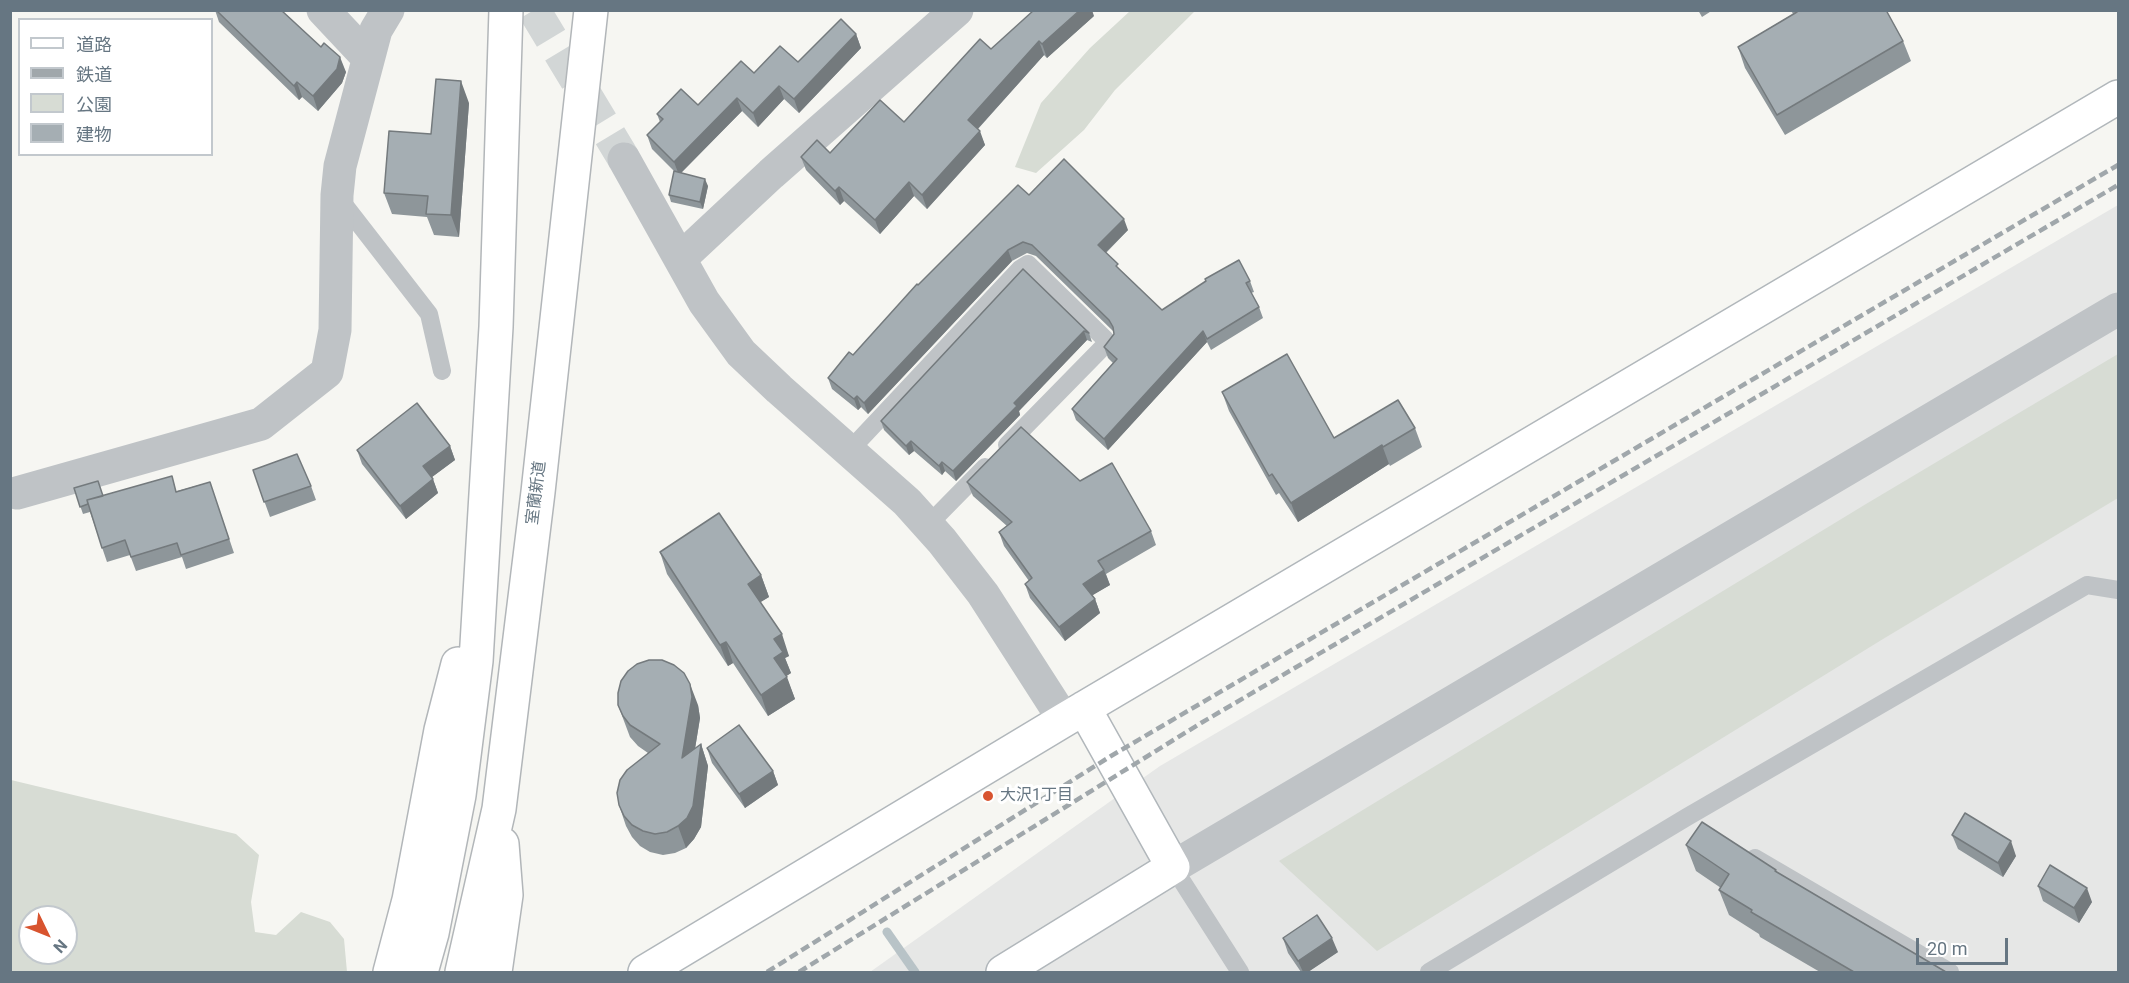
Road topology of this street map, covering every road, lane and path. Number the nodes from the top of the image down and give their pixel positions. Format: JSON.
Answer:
{"nodes":[{"id":1,"x":323,"y":10,"type":"edge"},
{"id":2,"x":388,"y":10,"type":"edge"},
{"id":3,"x":506,"y":10,"type":"edge"},
{"id":4,"x":591,"y":10,"type":"edge"},
{"id":5,"x":957,"y":10,"type":"edge"},
{"id":6,"x":368,"y":58,"type":"junction"},
{"id":7,"x":2118,"y":97,"type":"edge"},
{"id":8,"x":624,"y":159,"type":"tunnel mouth"},
{"id":9,"x":337,"y":195,"type":"junction"},
{"id":10,"x":681,"y":259,"type":"junction"},
{"id":11,"x":2118,"y":309,"type":"edge"},
{"id":12,"x":442,"y":371,"type":"dead end"},
{"id":13,"x":850,"y":450,"type":"junction"},
{"id":14,"x":17,"y":493,"type":"dead end"},
{"id":15,"x":928,"y":525,"type":"junction"},
{"id":16,"x":480,"y":580,"type":"junction"},
{"id":17,"x":2118,"y":590,"type":"edge"},
{"id":18,"x":1074,"y":714,"type":"junction"},
{"id":19,"x":500,"y":809,"type":"junction"},
{"id":20,"x":1687,"y":817,"type":"junction"},
{"id":21,"x":1707,"y":829,"type":"edge"},
{"id":22,"x":1737,"y":847,"type":"edge"},
{"id":23,"x":1173,"y":867,"type":"junction"},
{"id":24,"x":390,"y":972,"type":"edge"},
{"id":25,"x":421,"y":972,"type":"edge"},
{"id":26,"x":462,"y":972,"type":"edge"},
{"id":27,"x":495,"y":972,"type":"edge"},
{"id":28,"x":645,"y":972,"type":"edge"},
{"id":29,"x":1003,"y":972,"type":"edge"},
{"id":30,"x":1240,"y":972,"type":"edge"},
{"id":31,"x":1429,"y":972,"type":"edge"},
{"id":32,"x":1950,"y":972,"type":"edge"}],
"edges":[{"from":1,"to":6,"type":"street"},
{"from":2,"to":6,"type":"street"},
{"from":3,"to":16,"type":"main road"},
{"from":4,"to":19,"type":"main road","name":"室蘭新道"},
{"from":5,"to":10,"type":"street"},
{"from":6,"to":9,"type":"street"},
{"from":7,"to":18,"type":"main road"},
{"from":8,"to":10,"type":"street"},
{"from":9,"to":12,"type":"lane"},
{"from":9,"to":14,"type":"street"},
{"from":10,"to":13,"type":"street"},
{"from":11,"to":23,"type":"street"},
{"from":13,"to":15,"type":"street"},
{"from":13,"to":15,"type":"lane"},
{"from":15,"to":18,"type":"street"},
{"from":16,"to":24,"type":"main road"},
{"from":16,"to":25,"type":"main road"},
{"from":17,"to":20,"type":"lane"},
{"from":18,"to":23,"type":"main road"},
{"from":18,"to":28,"type":"main road"},
{"from":19,"to":26,"type":"main road","name":"室蘭新道"},
{"from":19,"to":27,"type":"main road"},
{"from":20,"to":21,"type":"lane"},
{"from":20,"to":31,"type":"lane"},
{"from":22,"to":32,"type":"lane"},
{"from":23,"to":29,"type":"main road"},
{"from":23,"to":30,"type":"lane"}]}
